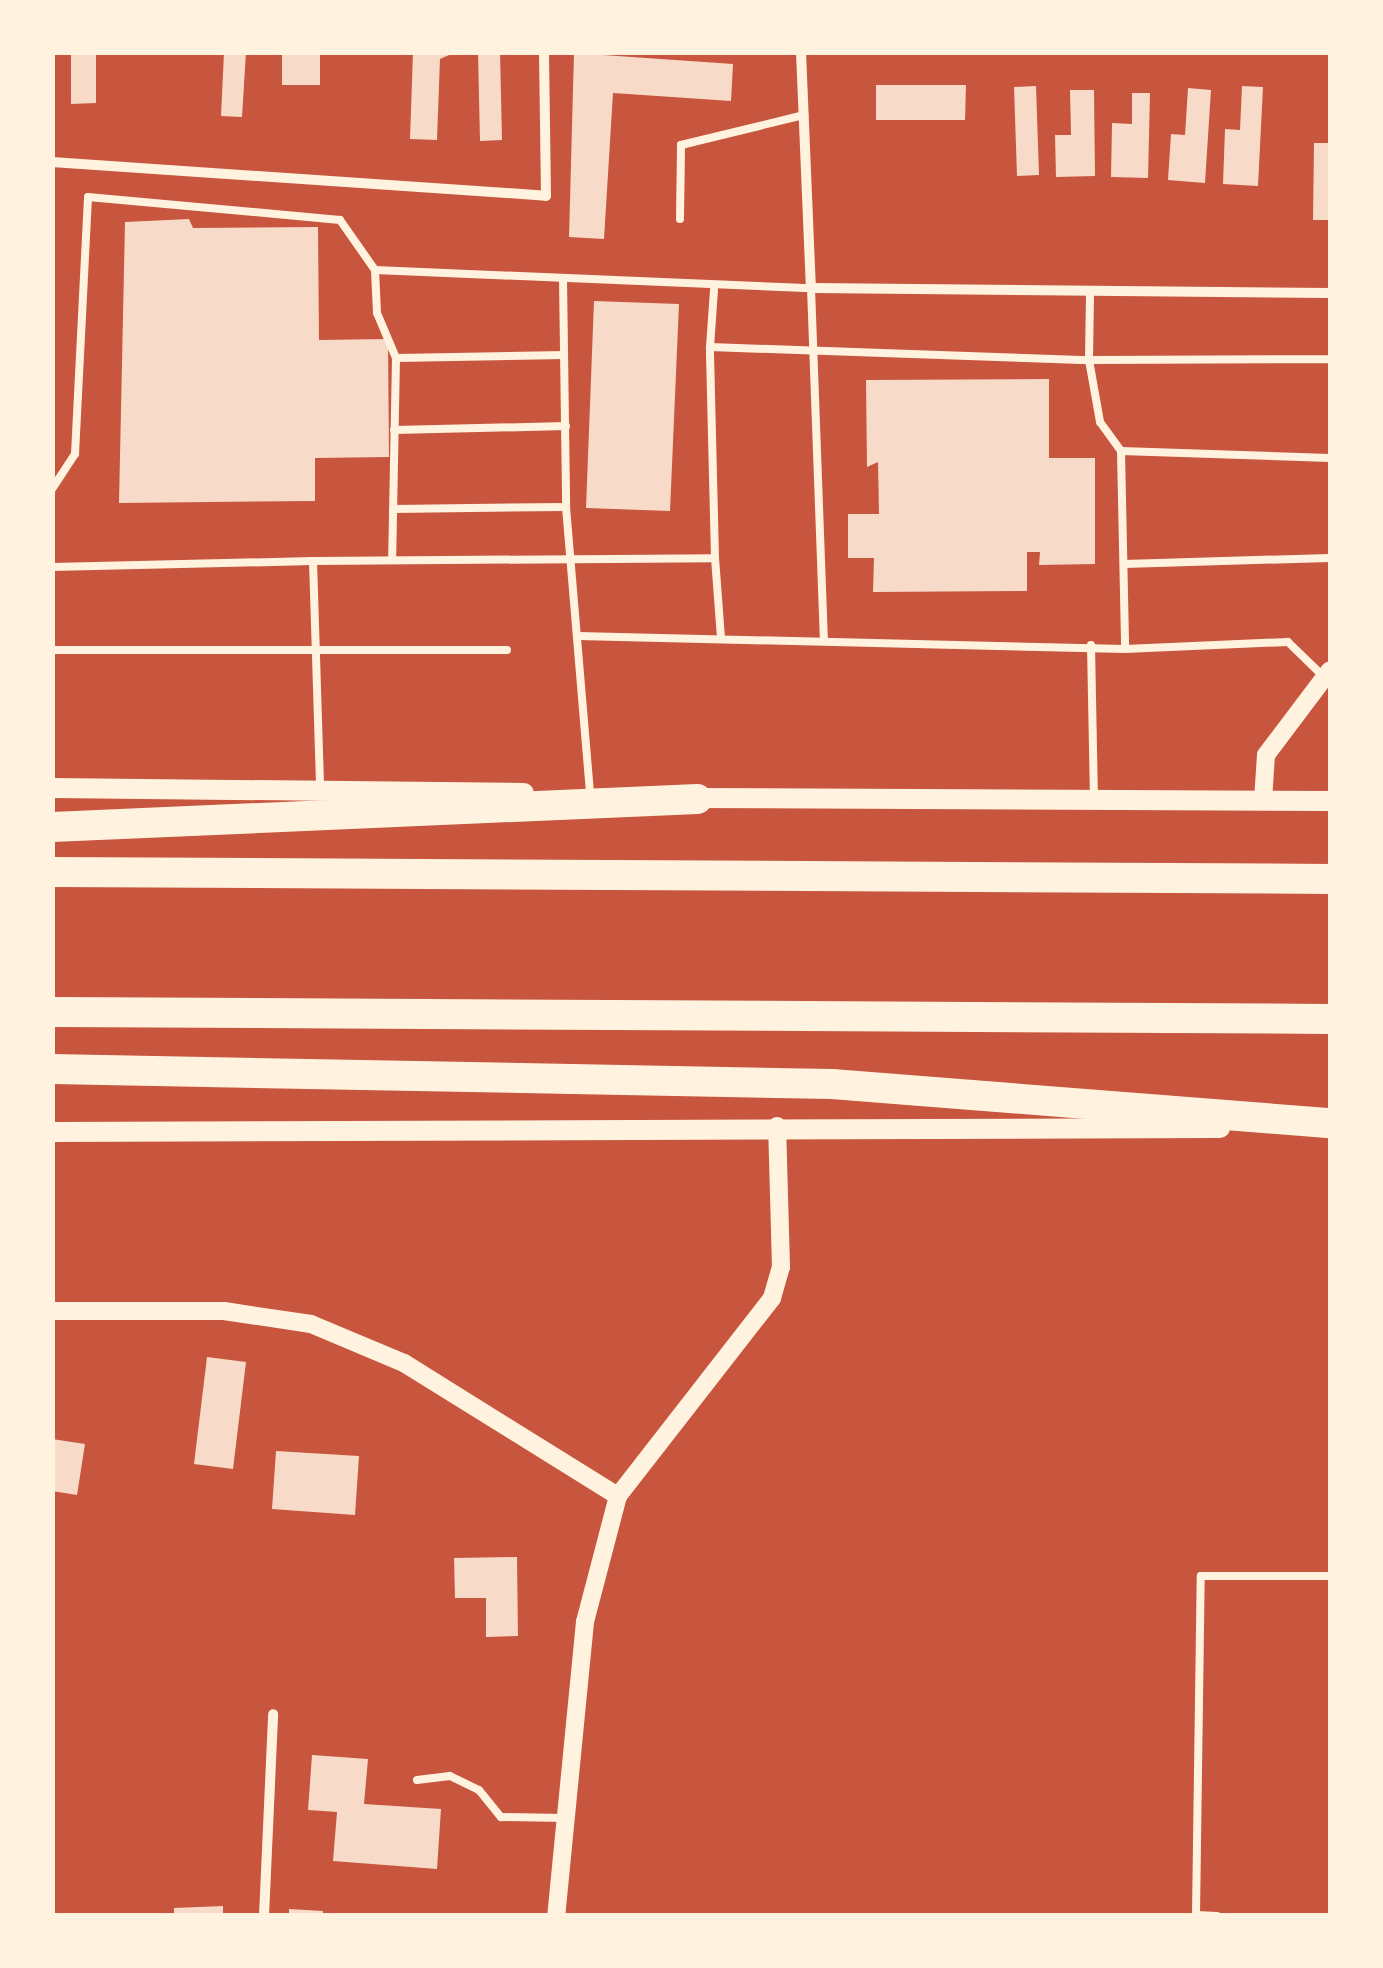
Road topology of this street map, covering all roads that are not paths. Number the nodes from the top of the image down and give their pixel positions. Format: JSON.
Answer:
{"nodes":[{"id":1,"x":544,"y":52,"type":"edge"},
{"id":2,"x":801,"y":52,"type":"edge"},
{"id":3,"x":804,"y":115,"type":"junction"},
{"id":4,"x":52,"y":162,"type":"edge"},
{"id":5,"x":680,"y":218,"type":"dead end"},
{"id":6,"x":375,"y":270,"type":"junction"},
{"id":7,"x":564,"y":279,"type":"junction"},
{"id":8,"x":811,"y":288,"type":"junction"},
{"id":9,"x":714,"y":290,"type":"junction"},
{"id":10,"x":1330,"y":293,"type":"edge"},
{"id":11,"x":1090,"y":295,"type":"junction"},
{"id":12,"x":710,"y":347,"type":"junction"},
{"id":13,"x":812,"y":349,"type":"junction"},
{"id":14,"x":564,"y":355,"type":"junction"},
{"id":15,"x":396,"y":358,"type":"junction"},
{"id":16,"x":1089,"y":360,"type":"junction"},
{"id":17,"x":1330,"y":360,"type":"edge"},
{"id":18,"x":566,"y":426,"type":"junction"},
{"id":19,"x":394,"y":430,"type":"junction"},
{"id":20,"x":1330,"y":442,"type":"edge"},
{"id":21,"x":1122,"y":451,"type":"junction"},
{"id":22,"x":1330,"y":458,"type":"edge"},
{"id":23,"x":52,"y":488,"type":"edge"},
{"id":24,"x":566,"y":508,"type":"junction"},
{"id":25,"x":393,"y":509,"type":"junction"},
{"id":26,"x":572,"y":556,"type":"junction"},
{"id":27,"x":714,"y":558,"type":"junction"},
{"id":28,"x":1330,"y":558,"type":"edge"},
{"id":29,"x":392,"y":560,"type":"junction"},
{"id":30,"x":313,"y":561,"type":"junction"},
{"id":31,"x":1124,"y":564,"type":"junction"},
{"id":32,"x":52,"y":567,"type":"edge"},
{"id":33,"x":578,"y":636,"type":"junction"},
{"id":34,"x":721,"y":638,"type":"junction"},
{"id":35,"x":824,"y":640,"type":"junction"},
{"id":36,"x":1092,"y":645,"type":"junction"},
{"id":37,"x":310,"y":648,"type":"junction"},
{"id":38,"x":1125,"y":649,"type":"junction"},
{"id":39,"x":52,"y":650,"type":"edge"},
{"id":40,"x":507,"y":650,"type":"dead end"},
{"id":41,"x":1327,"y":674,"type":"edge"},
{"id":42,"x":52,"y":788,"type":"edge"},
{"id":43,"x":590,"y":792,"type":"junction"},
{"id":44,"x":320,"y":793,"type":"junction"},
{"id":45,"x":698,"y":799,"type":"junction"},
{"id":46,"x":1094,"y":800,"type":"junction"},
{"id":47,"x":1263,"y":801,"type":"junction"},
{"id":48,"x":1330,"y":801,"type":"edge"},
{"id":49,"x":52,"y":827,"type":"edge"},
{"id":50,"x":52,"y":872,"type":"edge"},
{"id":51,"x":1330,"y":879,"type":"edge"},
{"id":52,"x":52,"y":1012,"type":"edge"},
{"id":53,"x":1330,"y":1018,"type":"edge"},
{"id":54,"x":52,"y":1068,"type":"edge"},
{"id":55,"x":777,"y":1126,"type":"junction"},
{"id":56,"x":1330,"y":1127,"type":"edge"},
{"id":57,"x":52,"y":1132,"type":"edge"},
{"id":58,"x":52,"y":1312,"type":"edge"},
{"id":59,"x":618,"y":1496,"type":"junction"},
{"id":60,"x":1330,"y":1576,"type":"edge"},
{"id":61,"x":273,"y":1714,"type":"dead end"},
{"id":62,"x":417,"y":1780,"type":"dead end"},
{"id":63,"x":566,"y":1818,"type":"junction"},
{"id":64,"x":264,"y":1916,"type":"edge"},
{"id":65,"x":556,"y":1916,"type":"edge"},
{"id":66,"x":1217,"y":1916,"type":"edge"}],
"edges":[{"from":1,"to":4,"type":"street"},
{"from":2,"to":3,"type":"street"},
{"from":3,"to":5,"type":"lane"},
{"from":3,"to":8,"type":"street"},
{"from":6,"to":7,"type":"lane"},
{"from":6,"to":15,"type":"lane"},
{"from":6,"to":23,"type":"lane"},
{"from":7,"to":9,"type":"lane"},
{"from":7,"to":14,"type":"lane"},
{"from":8,"to":9,"type":"lane"},
{"from":8,"to":11,"type":"street"},
{"from":8,"to":13,"type":"lane"},
{"from":9,"to":12,"type":"lane"},
{"from":10,"to":11,"type":"street"},
{"from":11,"to":16,"type":"lane"},
{"from":12,"to":13,"type":"lane"},
{"from":12,"to":27,"type":"lane"},
{"from":13,"to":16,"type":"lane"},
{"from":13,"to":35,"type":"lane"},
{"from":14,"to":15,"type":"lane"},
{"from":14,"to":18,"type":"lane"},
{"from":15,"to":19,"type":"lane"},
{"from":16,"to":17,"type":"lane"},
{"from":16,"to":21,"type":"lane"},
{"from":18,"to":19,"type":"lane"},
{"from":18,"to":24,"type":"lane"},
{"from":19,"to":25,"type":"lane"},
{"from":20,"to":22,"type":"lane"},
{"from":21,"to":22,"type":"lane"},
{"from":21,"to":31,"type":"lane"},
{"from":24,"to":25,"type":"lane"},
{"from":24,"to":26,"type":"lane"},
{"from":25,"to":29,"type":"lane"},
{"from":26,"to":27,"type":"lane"},
{"from":26,"to":29,"type":"lane"},
{"from":26,"to":33,"type":"lane"},
{"from":27,"to":34,"type":"lane"},
{"from":28,"to":31,"type":"lane"},
{"from":29,"to":30,"type":"lane"},
{"from":30,"to":32,"type":"lane"},
{"from":30,"to":37,"type":"lane"},
{"from":31,"to":38,"type":"lane"},
{"from":33,"to":34,"type":"lane"},
{"from":33,"to":43,"type":"lane"},
{"from":34,"to":35,"type":"lane"},
{"from":35,"to":36,"type":"lane"},
{"from":36,"to":38,"type":"lane"},
{"from":36,"to":46,"type":"lane"},
{"from":37,"to":39,"type":"lane"},
{"from":37,"to":40,"type":"lane"},
{"from":37,"to":44,"type":"lane"},
{"from":38,"to":41,"type":"lane"},
{"from":41,"to":47,"type":"street"},
{"from":42,"to":44,"type":"main road"},
{"from":43,"to":44,"type":"main road"},
{"from":43,"to":45,"type":"main road"},
{"from":45,"to":46,"type":"main road"},
{"from":45,"to":49,"type":"highway"},
{"from":46,"to":47,"type":"main road"},
{"from":47,"to":48,"type":"main road"},
{"from":50,"to":51,"type":"highway"},
{"from":52,"to":53,"type":"highway"},
{"from":54,"to":56,"type":"highway"},
{"from":55,"to":56,"type":"main road"},
{"from":55,"to":57,"type":"main road"},
{"from":55,"to":59,"type":"street"},
{"from":58,"to":59,"type":"street"},
{"from":59,"to":63,"type":"street"},
{"from":60,"to":66,"type":"lane"},
{"from":61,"to":64,"type":"street"},
{"from":62,"to":63,"type":"lane"},
{"from":63,"to":65,"type":"street"}]}
